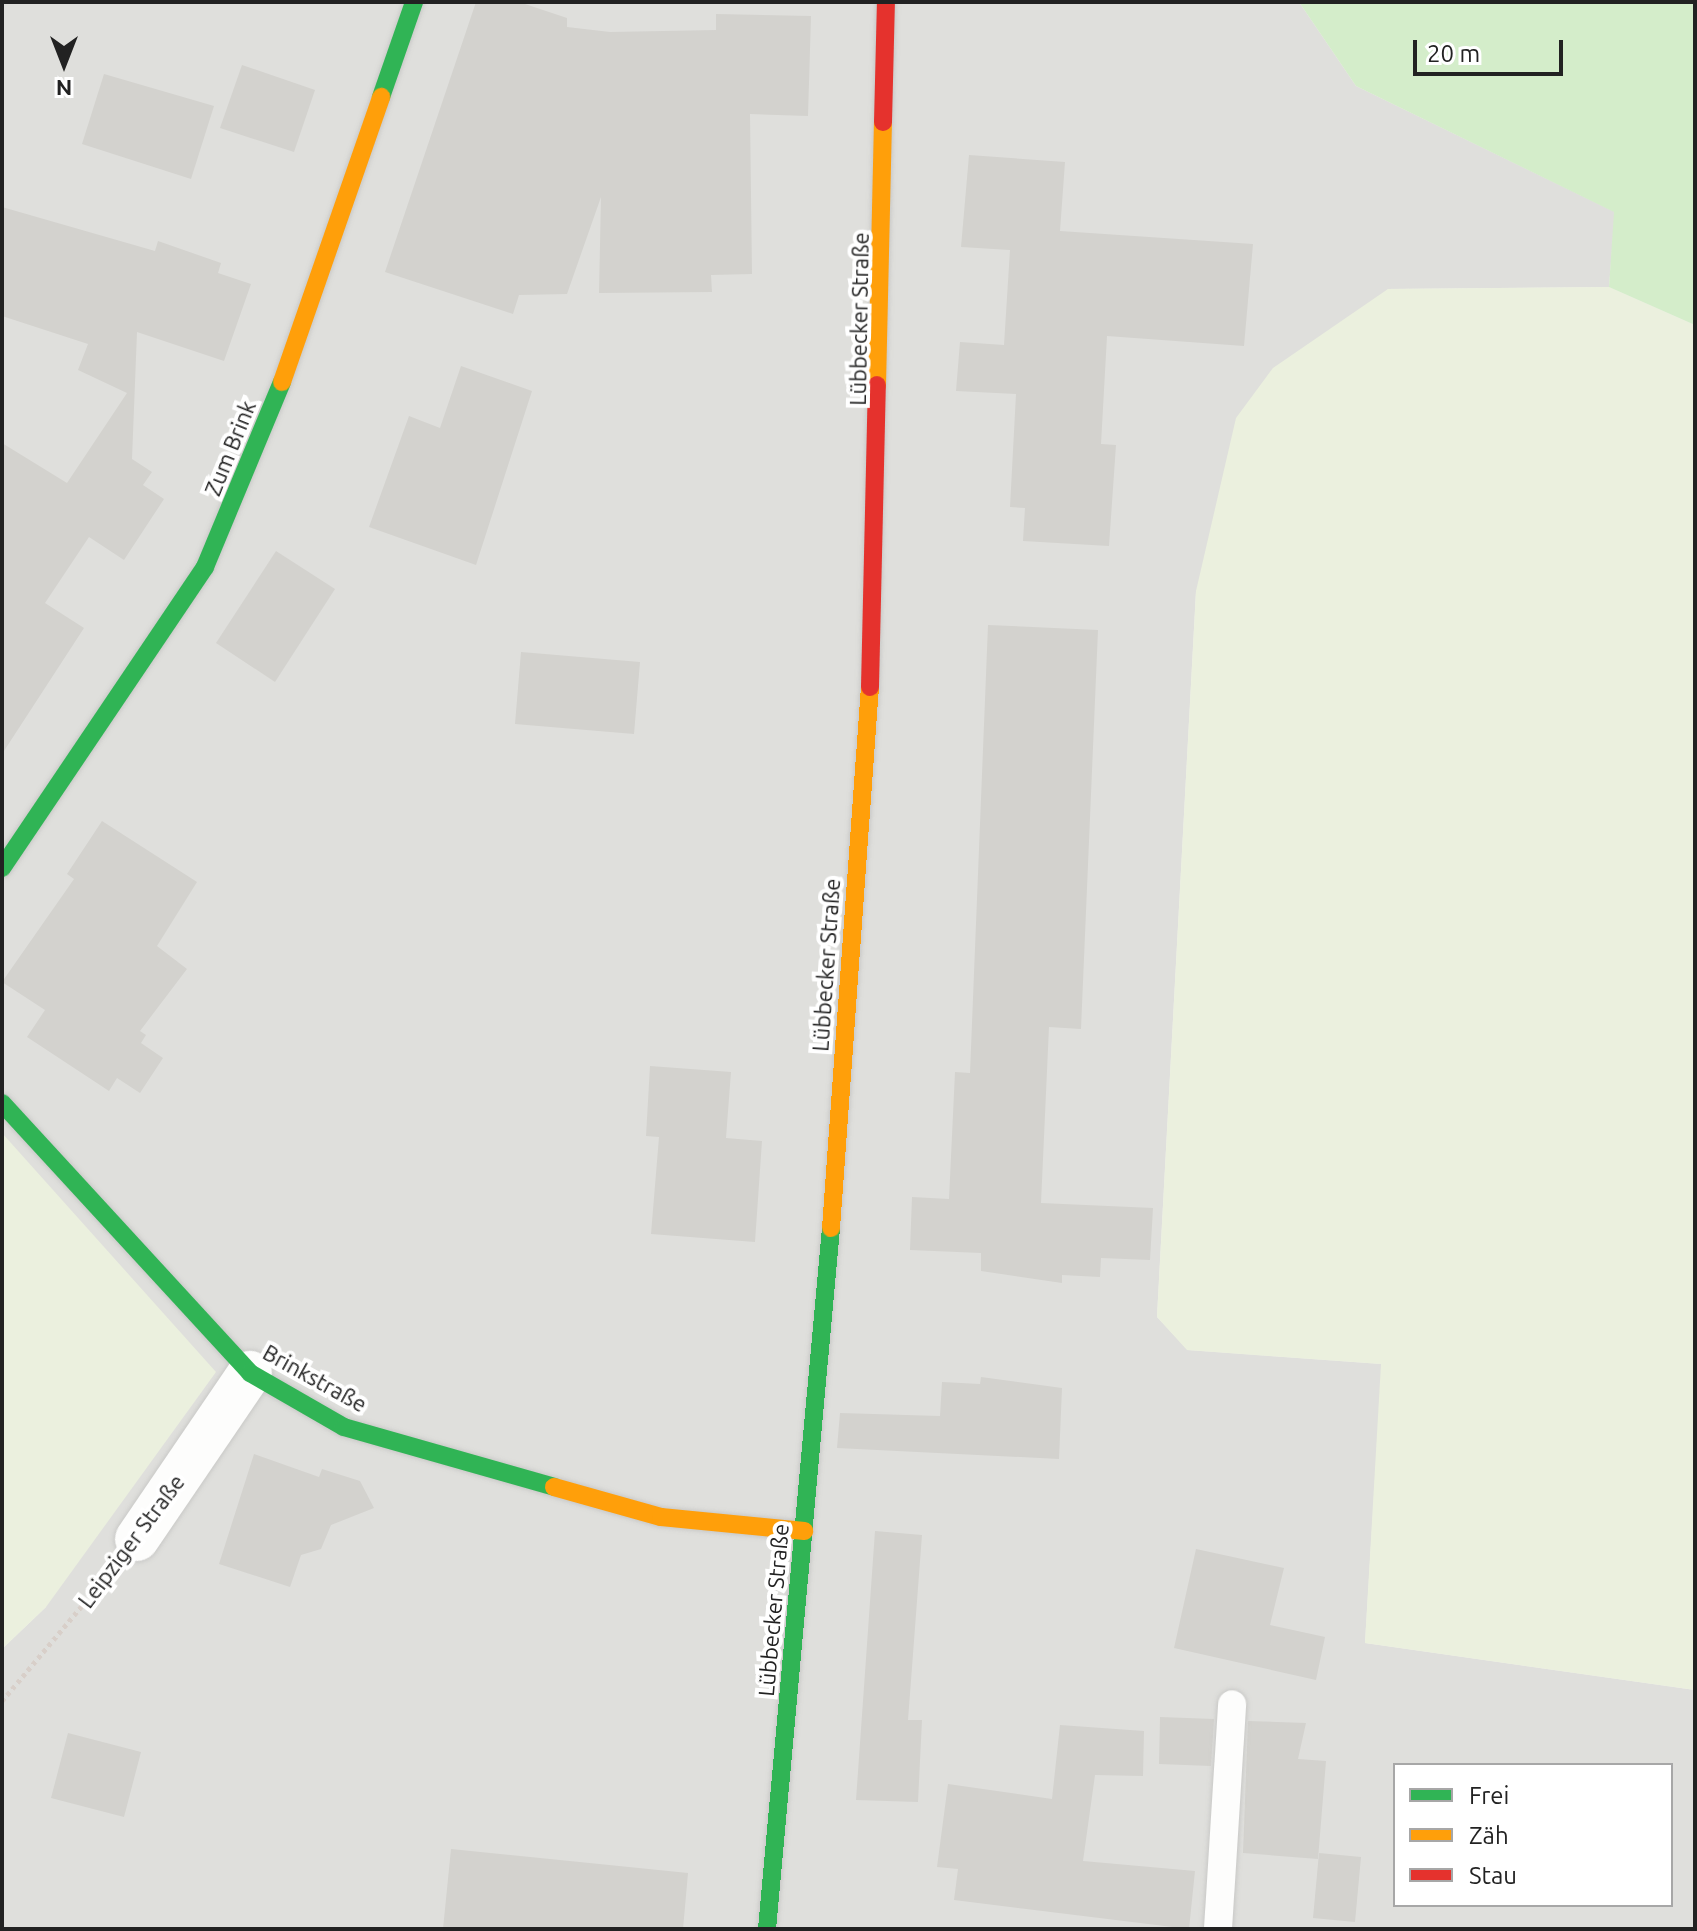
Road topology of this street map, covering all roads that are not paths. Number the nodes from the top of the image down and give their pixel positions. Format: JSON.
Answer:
{"nodes":[{"id":1,"x":414,"y":2,"type":"edge"},
{"id":2,"x":886,"y":2,"type":"edge"},
{"id":3,"x":2,"y":868,"type":"edge"},
{"id":4,"x":2,"y":1103,"type":"edge"},
{"id":5,"x":250,"y":1373,"type":"junction"},
{"id":6,"x":804,"y":1531,"type":"junction"},
{"id":7,"x":137,"y":1539,"type":"road end"},
{"id":8,"x":1232,"y":1704,"type":"dead end"},
{"id":9,"x":767,"y":1929,"type":"edge"},
{"id":10,"x":1218,"y":1929,"type":"edge"}],
"edges":[{"from":1,"to":3,"type":"main road","name":"Zum Brink"},
{"from":2,"to":6,"type":"main road","name":"Lübbecker Straße"},
{"from":4,"to":5,"type":"main road","name":"Brinkstraße"},
{"from":5,"to":6,"type":"main road","name":"Brinkstraße"},
{"from":5,"to":7,"type":"street","name":"Leipziger Straße"},
{"from":6,"to":9,"type":"main road","name":"Lübbecker Straße"},
{"from":8,"to":10,"type":"lane"}]}
